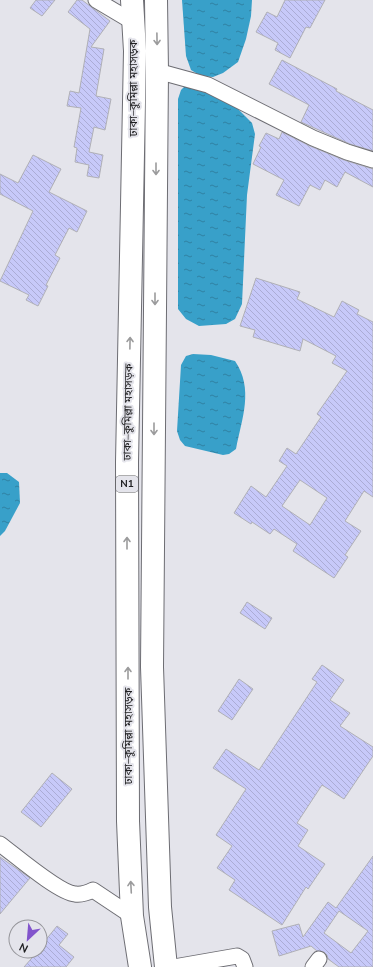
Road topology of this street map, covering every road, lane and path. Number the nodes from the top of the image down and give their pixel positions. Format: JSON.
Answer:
{"nodes":[{"id":1,"x":96,"y":0,"type":"edge"},
{"id":2,"x":132,"y":0,"type":"edge"},
{"id":3,"x":156,"y":0,"type":"edge"},
{"id":4,"x":133,"y":22,"type":"junction"},
{"id":5,"x":157,"y":71,"type":"junction"},
{"id":6,"x":373,"y":160,"type":"edge"},
{"id":7,"x":0,"y":844,"type":"edge"},
{"id":8,"x":132,"y":916,"type":"junction"},
{"id":9,"x":140,"y":967,"type":"edge"},
{"id":10,"x":166,"y":967,"type":"edge"},
{"id":11,"x":174,"y":967,"type":"edge"},
{"id":12,"x":245,"y":967,"type":"edge"}],
"edges":[{"from":1,"to":4,"type":"street"},
{"from":2,"to":4,"type":"highway","name":"ঢাকা–কুমিল্লা মহাসড়ক","number":"N1"},
{"from":3,"to":5,"type":"highway","number":"N1","one_way":true},
{"from":8,"to":4,"type":"highway","name":"ঢাকা–কুমিল্লা মহাসড়ক","number":"N1","one_way":true},
{"from":5,"to":6,"type":"street"},
{"from":5,"to":10,"type":"highway","number":"N1","one_way":true},
{"from":7,"to":8,"type":"street"},
{"from":8,"to":9,"type":"highway","name":"ঢাকা–কুমিল্লা মহাসড়ক","number":"N1"},
{"from":11,"to":12,"type":"street"}]}
